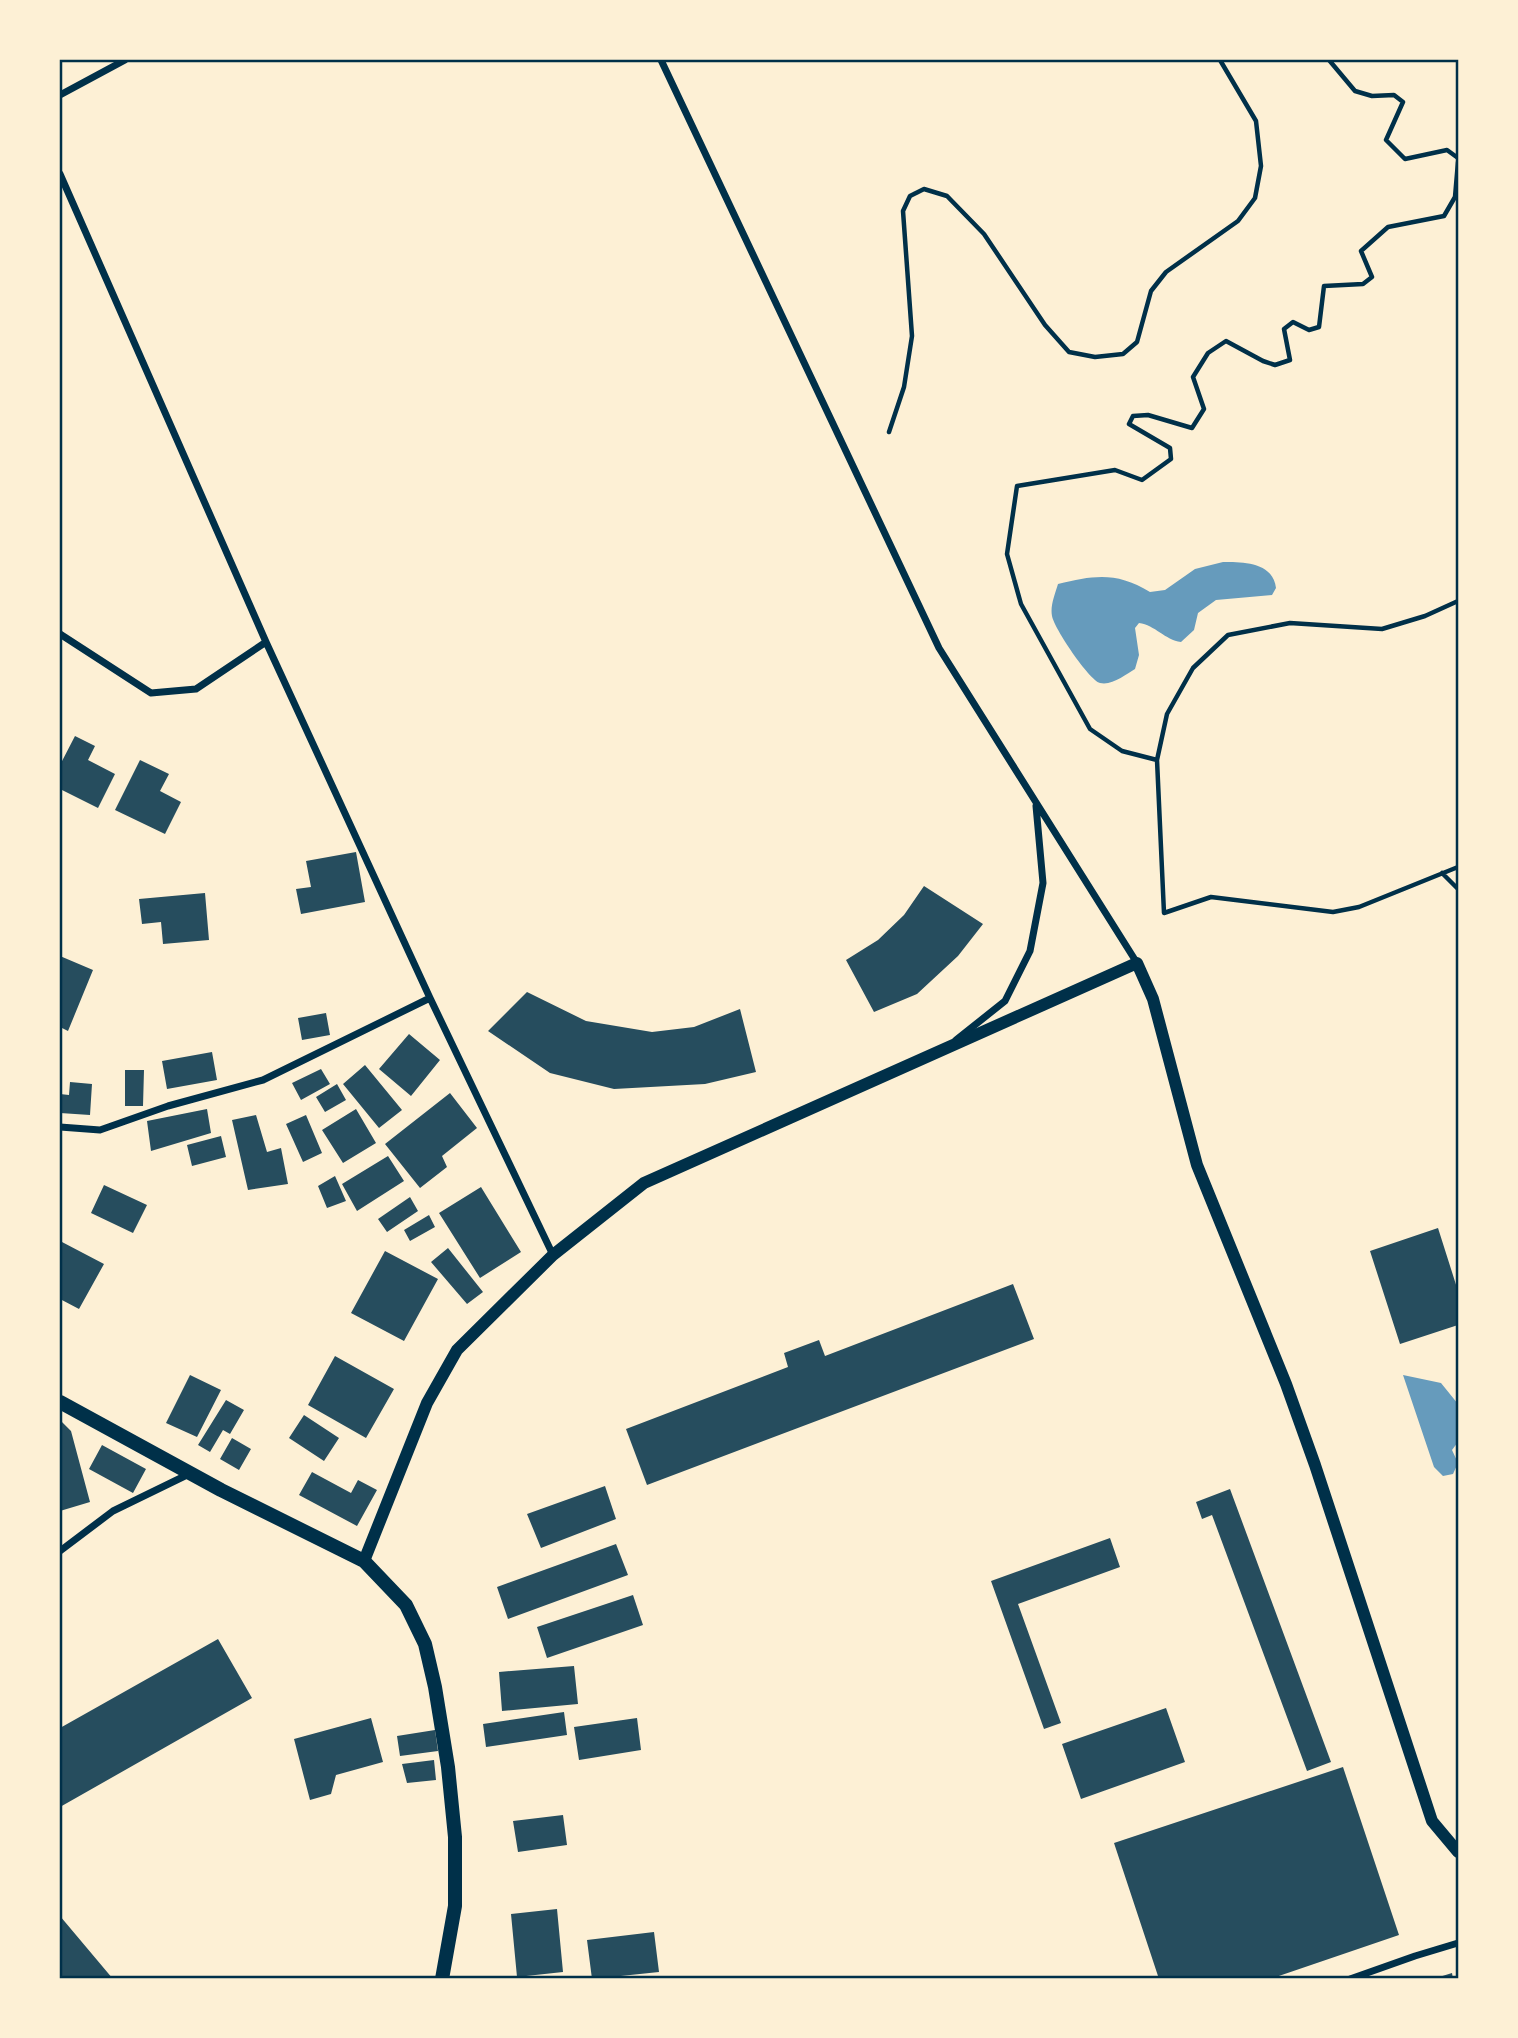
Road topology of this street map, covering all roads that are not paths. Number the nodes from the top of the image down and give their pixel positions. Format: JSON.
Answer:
{"nodes":[{"id":1,"x":125,"y":60,"type":"edge"},
{"id":2,"x":661,"y":60,"type":"edge"},
{"id":3,"x":60,"y":95,"type":"edge"},
{"id":4,"x":60,"y":174,"type":"edge"},
{"id":5,"x":60,"y":634,"type":"edge"},
{"id":6,"x":266,"y":642,"type":"junction"},
{"id":7,"x":1036,"y":803,"type":"junction"},
{"id":8,"x":1137,"y":963,"type":"junction"},
{"id":9,"x":430,"y":998,"type":"junction"},
{"id":10,"x":945,"y":1049,"type":"junction"},
{"id":11,"x":60,"y":1127,"type":"edge"},
{"id":12,"x":553,"y":1255,"type":"junction"},
{"id":13,"x":60,"y":1402,"type":"edge"},
{"id":14,"x":190,"y":1474,"type":"junction"},
{"id":15,"x":60,"y":1550,"type":"edge"},
{"id":16,"x":364,"y":1560,"type":"junction"},
{"id":17,"x":1458,"y":1852,"type":"edge"},
{"id":18,"x":1458,"y":1943,"type":"edge"},
{"id":19,"x":442,"y":1979,"type":"edge"},
{"id":20,"x":1350,"y":1979,"type":"edge"}],
"edges":[{"from":1,"to":3,"type":"street"},
{"from":2,"to":7,"type":"street"},
{"from":4,"to":6,"type":"street"},
{"from":5,"to":6,"type":"street"},
{"from":6,"to":9,"type":"street"},
{"from":7,"to":8,"type":"street"},
{"from":7,"to":10,"type":"street"},
{"from":8,"to":10,"type":"street"},
{"from":8,"to":17,"type":"street"},
{"from":9,"to":11,"type":"street"},
{"from":9,"to":12,"type":"street"},
{"from":10,"to":12,"type":"street"},
{"from":12,"to":16,"type":"street"},
{"from":13,"to":14,"type":"main road"},
{"from":14,"to":15,"type":"street"},
{"from":14,"to":16,"type":"main road"},
{"from":16,"to":19,"type":"main road"},
{"from":18,"to":20,"type":"street"}]}
